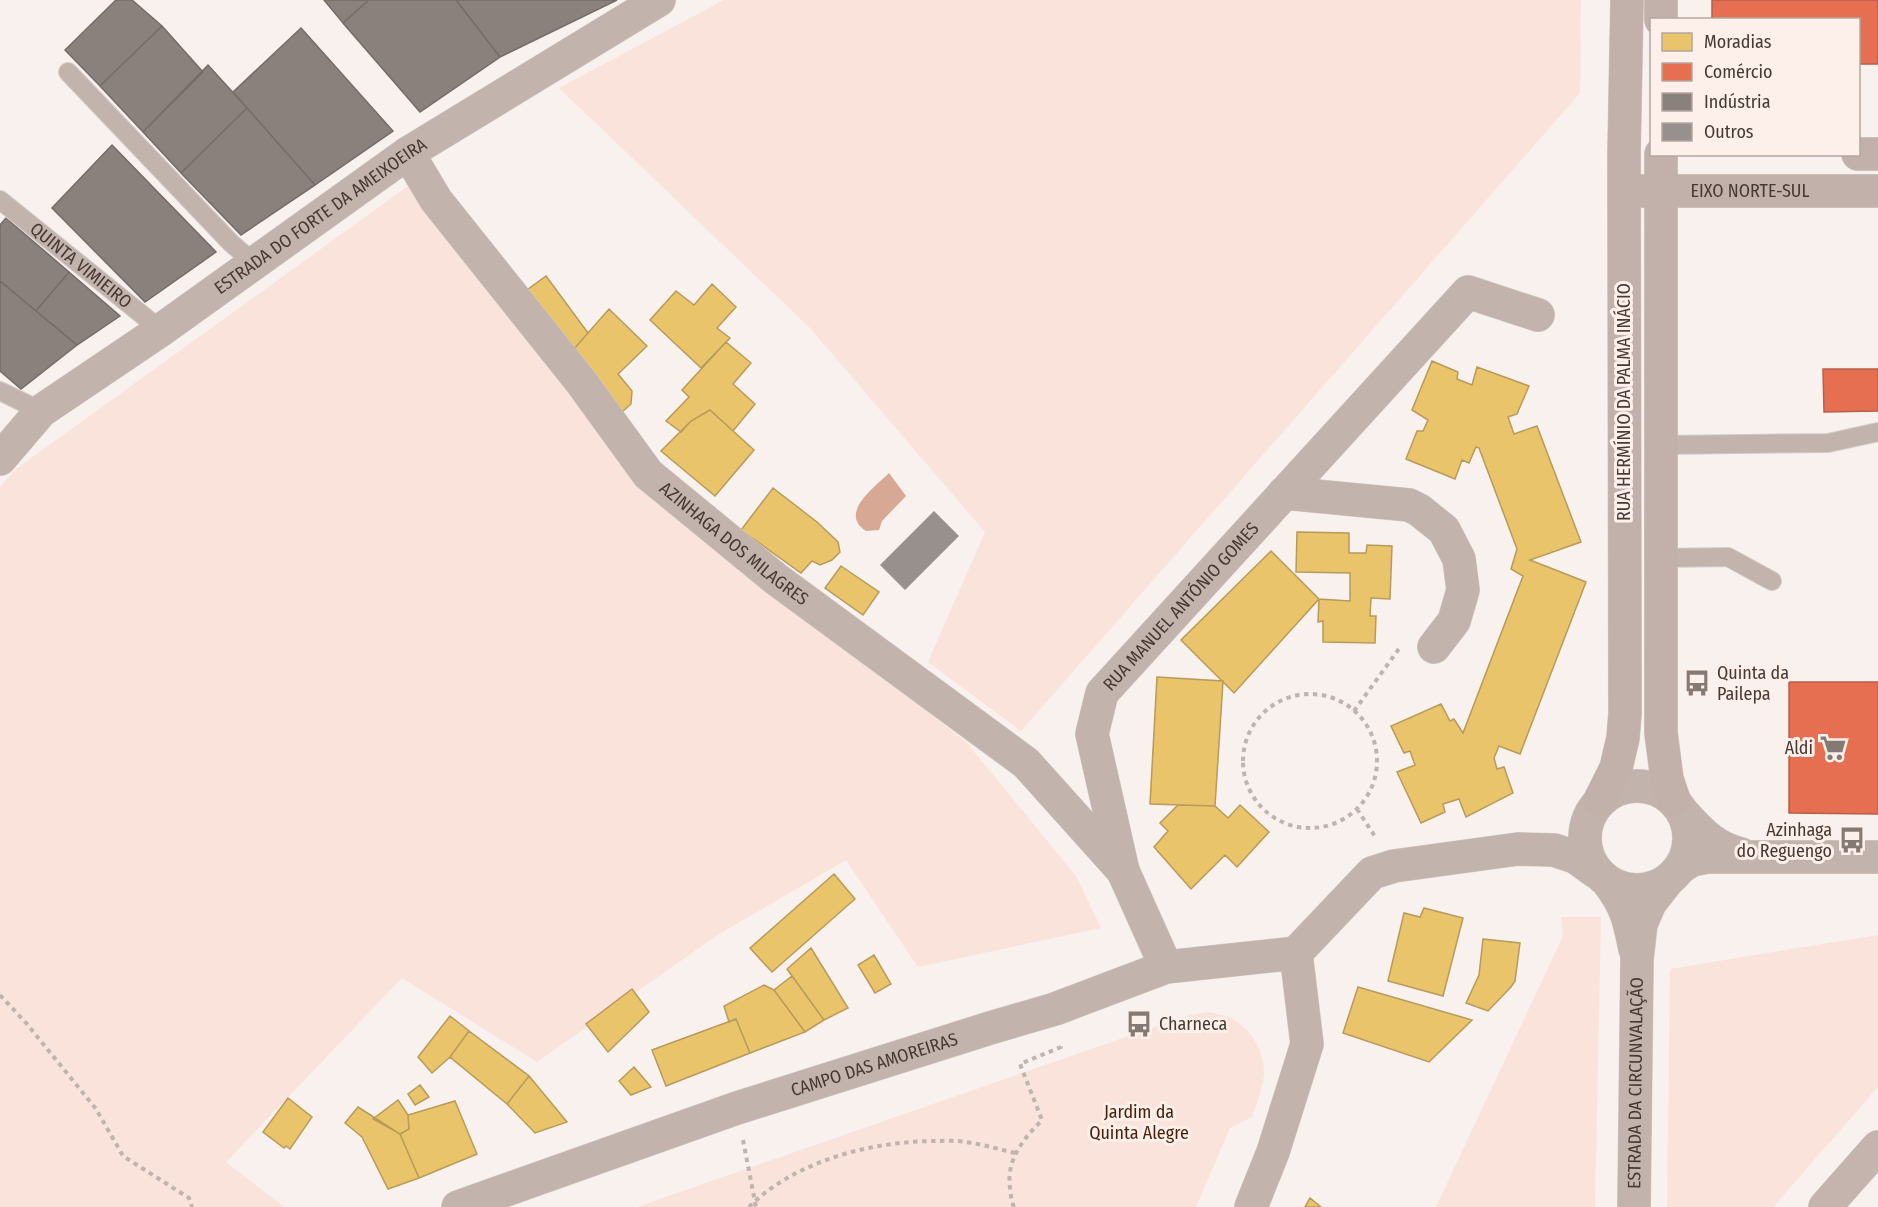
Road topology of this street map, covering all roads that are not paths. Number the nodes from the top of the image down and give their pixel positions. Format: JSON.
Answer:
{"nodes":[{"id":1,"x":659,"y":0,"type":"edge"},
{"id":2,"x":1627,"y":0,"type":"edge"},
{"id":3,"x":1661,"y":0,"type":"edge"},
{"id":4,"x":1661,"y":18,"type":"edge"},
{"id":5,"x":68,"y":72,"type":"dead end"},
{"id":6,"x":408,"y":153,"type":"junction"},
{"id":7,"x":1638,"y":154,"type":"edge"},
{"id":8,"x":1860,"y":154,"type":"edge"},
{"id":9,"x":1878,"y":154,"type":"edge"},
{"id":10,"x":1661,"y":156,"type":"edge"},
{"id":11,"x":1624,"y":191,"type":"junction"},
{"id":12,"x":1661,"y":191,"type":"junction"},
{"id":13,"x":1878,"y":191,"type":"edge"},
{"id":14,"x":0,"y":200,"type":"edge"},
{"id":15,"x":254,"y":263,"type":"junction"},
{"id":16,"x":1538,"y":315,"type":"dead end"},
{"id":17,"x":161,"y":330,"type":"junction"},
{"id":18,"x":0,"y":391,"type":"edge"},
{"id":19,"x":41,"y":411,"type":"junction"},
{"id":20,"x":1878,"y":432,"type":"edge"},
{"id":21,"x":1661,"y":445,"type":"junction"},
{"id":22,"x":0,"y":459,"type":"edge"},
{"id":23,"x":1284,"y":493,"type":"junction"},
{"id":24,"x":1661,"y":558,"type":"junction"},
{"id":25,"x":1772,"y":581,"type":"dead end"},
{"id":26,"x":1434,"y":647,"type":"road end"},
{"id":27,"x":1595,"y":806,"type":"junction"},
{"id":28,"x":1680,"y":808,"type":"junction"},
{"id":29,"x":1518,"y":849,"type":"junction"},
{"id":30,"x":1752,"y":856,"type":"junction"},
{"id":31,"x":1878,"y":857,"type":"edge"},
{"id":32,"x":1122,"y":871,"type":"junction"},
{"id":33,"x":1675,"y":873,"type":"junction"},
{"id":34,"x":1602,"y":877,"type":"junction"},
{"id":35,"x":1296,"y":953,"type":"junction"},
{"id":36,"x":1636,"y":960,"type":"junction"},
{"id":37,"x":1166,"y":967,"type":"junction"},
{"id":38,"x":1878,"y":1147,"type":"edge"},
{"id":39,"x":458,"y":1207,"type":"edge"},
{"id":40,"x":1251,"y":1207,"type":"edge"},
{"id":41,"x":1634,"y":1207,"type":"edge"},
{"id":42,"x":1825,"y":1207,"type":"edge"}],
"edges":[{"from":1,"to":6,"type":"street","name":"ESTRADA DO FORTE DA AMEIXOEIRA"},
{"from":2,"to":7,"type":"main road","name":"RUA HERMÍNIO DA PALMA INÁCIO"},
{"from":3,"to":4,"type":"main road"},
{"from":5,"to":15,"type":"lane"},
{"from":6,"to":15,"type":"street","name":"ESTRADA DO FORTE DA AMEIXOEIRA"},
{"from":6,"to":32,"type":"street","name":"AZINHAGA DOS MILAGRES"},
{"from":7,"to":11,"type":"main road","name":"RUA HERMÍNIO DA PALMA INÁCIO"},
{"from":8,"to":9,"type":"main road"},
{"from":10,"to":12,"type":"main road","name":"RUA HERMÍNIO DA PALMA INÁCIO"},
{"from":11,"to":12,"type":"main road","name":"EIXO NORTE-SUL"},
{"from":11,"to":27,"type":"main road","name":"RUA HERMÍNIO DA PALMA INÁCIO"},
{"from":12,"to":13,"type":"main road","name":"EIXO NORTE-SUL"},
{"from":12,"to":21,"type":"main road","name":"RUA HERMÍNIO DA PALMA INÁCIO"},
{"from":14,"to":17,"type":"lane","name":"QUINTA VIMIEIRO"},
{"from":15,"to":17,"type":"street","name":"ESTRADA DO FORTE DA AMEIXOEIRA"},
{"from":16,"to":23,"type":"street","name":"RUA MANUEL ANTÓNIO GOMES"},
{"from":17,"to":19,"type":"street","name":"ESTRADA DO FORTE DA AMEIXOEIRA"},
{"from":18,"to":19,"type":"lane"},
{"from":19,"to":22,"type":"street","name":"ESTRADA DO FORTE DA AMEIXOEIRA"},
{"from":20,"to":21,"type":"lane"},
{"from":21,"to":24,"type":"main road","name":"RUA HERMÍNIO DA PALMA INÁCIO"},
{"from":23,"to":26,"type":"street"},
{"from":23,"to":32,"type":"street","name":"RUA MANUEL ANTÓNIO GOMES"},
{"from":24,"to":25,"type":"lane"},
{"from":24,"to":28,"type":"main road","name":"RUA HERMÍNIO DA PALMA INÁCIO"},
{"from":27,"to":28,"type":"street"},
{"from":27,"to":29,"type":"street"},
{"from":27,"to":34,"type":"street"},
{"from":28,"to":30,"type":"street"},
{"from":28,"to":33,"type":"street"},
{"from":29,"to":34,"type":"street"},
{"from":29,"to":35,"type":"street"},
{"from":30,"to":31,"type":"street"},
{"from":30,"to":33,"type":"street"},
{"from":32,"to":37,"type":"street","name":"RUA MANUEL ANTÓNIO GOMES"},
{"from":33,"to":34,"type":"street"},
{"from":33,"to":36,"type":"street","name":"ESTRADA DA CIRCUNVALAÇÃO"},
{"from":34,"to":36,"type":"street","name":"ESTRADA DA CIRCUNVALAÇÃO"},
{"from":35,"to":37,"type":"street","name":"CAMPO DAS AMOREIRAS"},
{"from":35,"to":40,"type":"street"},
{"from":36,"to":41,"type":"street","name":"ESTRADA DA CIRCUNVALAÇÃO"},
{"from":37,"to":39,"type":"street","name":"CAMPO DAS AMOREIRAS"},
{"from":38,"to":42,"type":"main road"}]}
